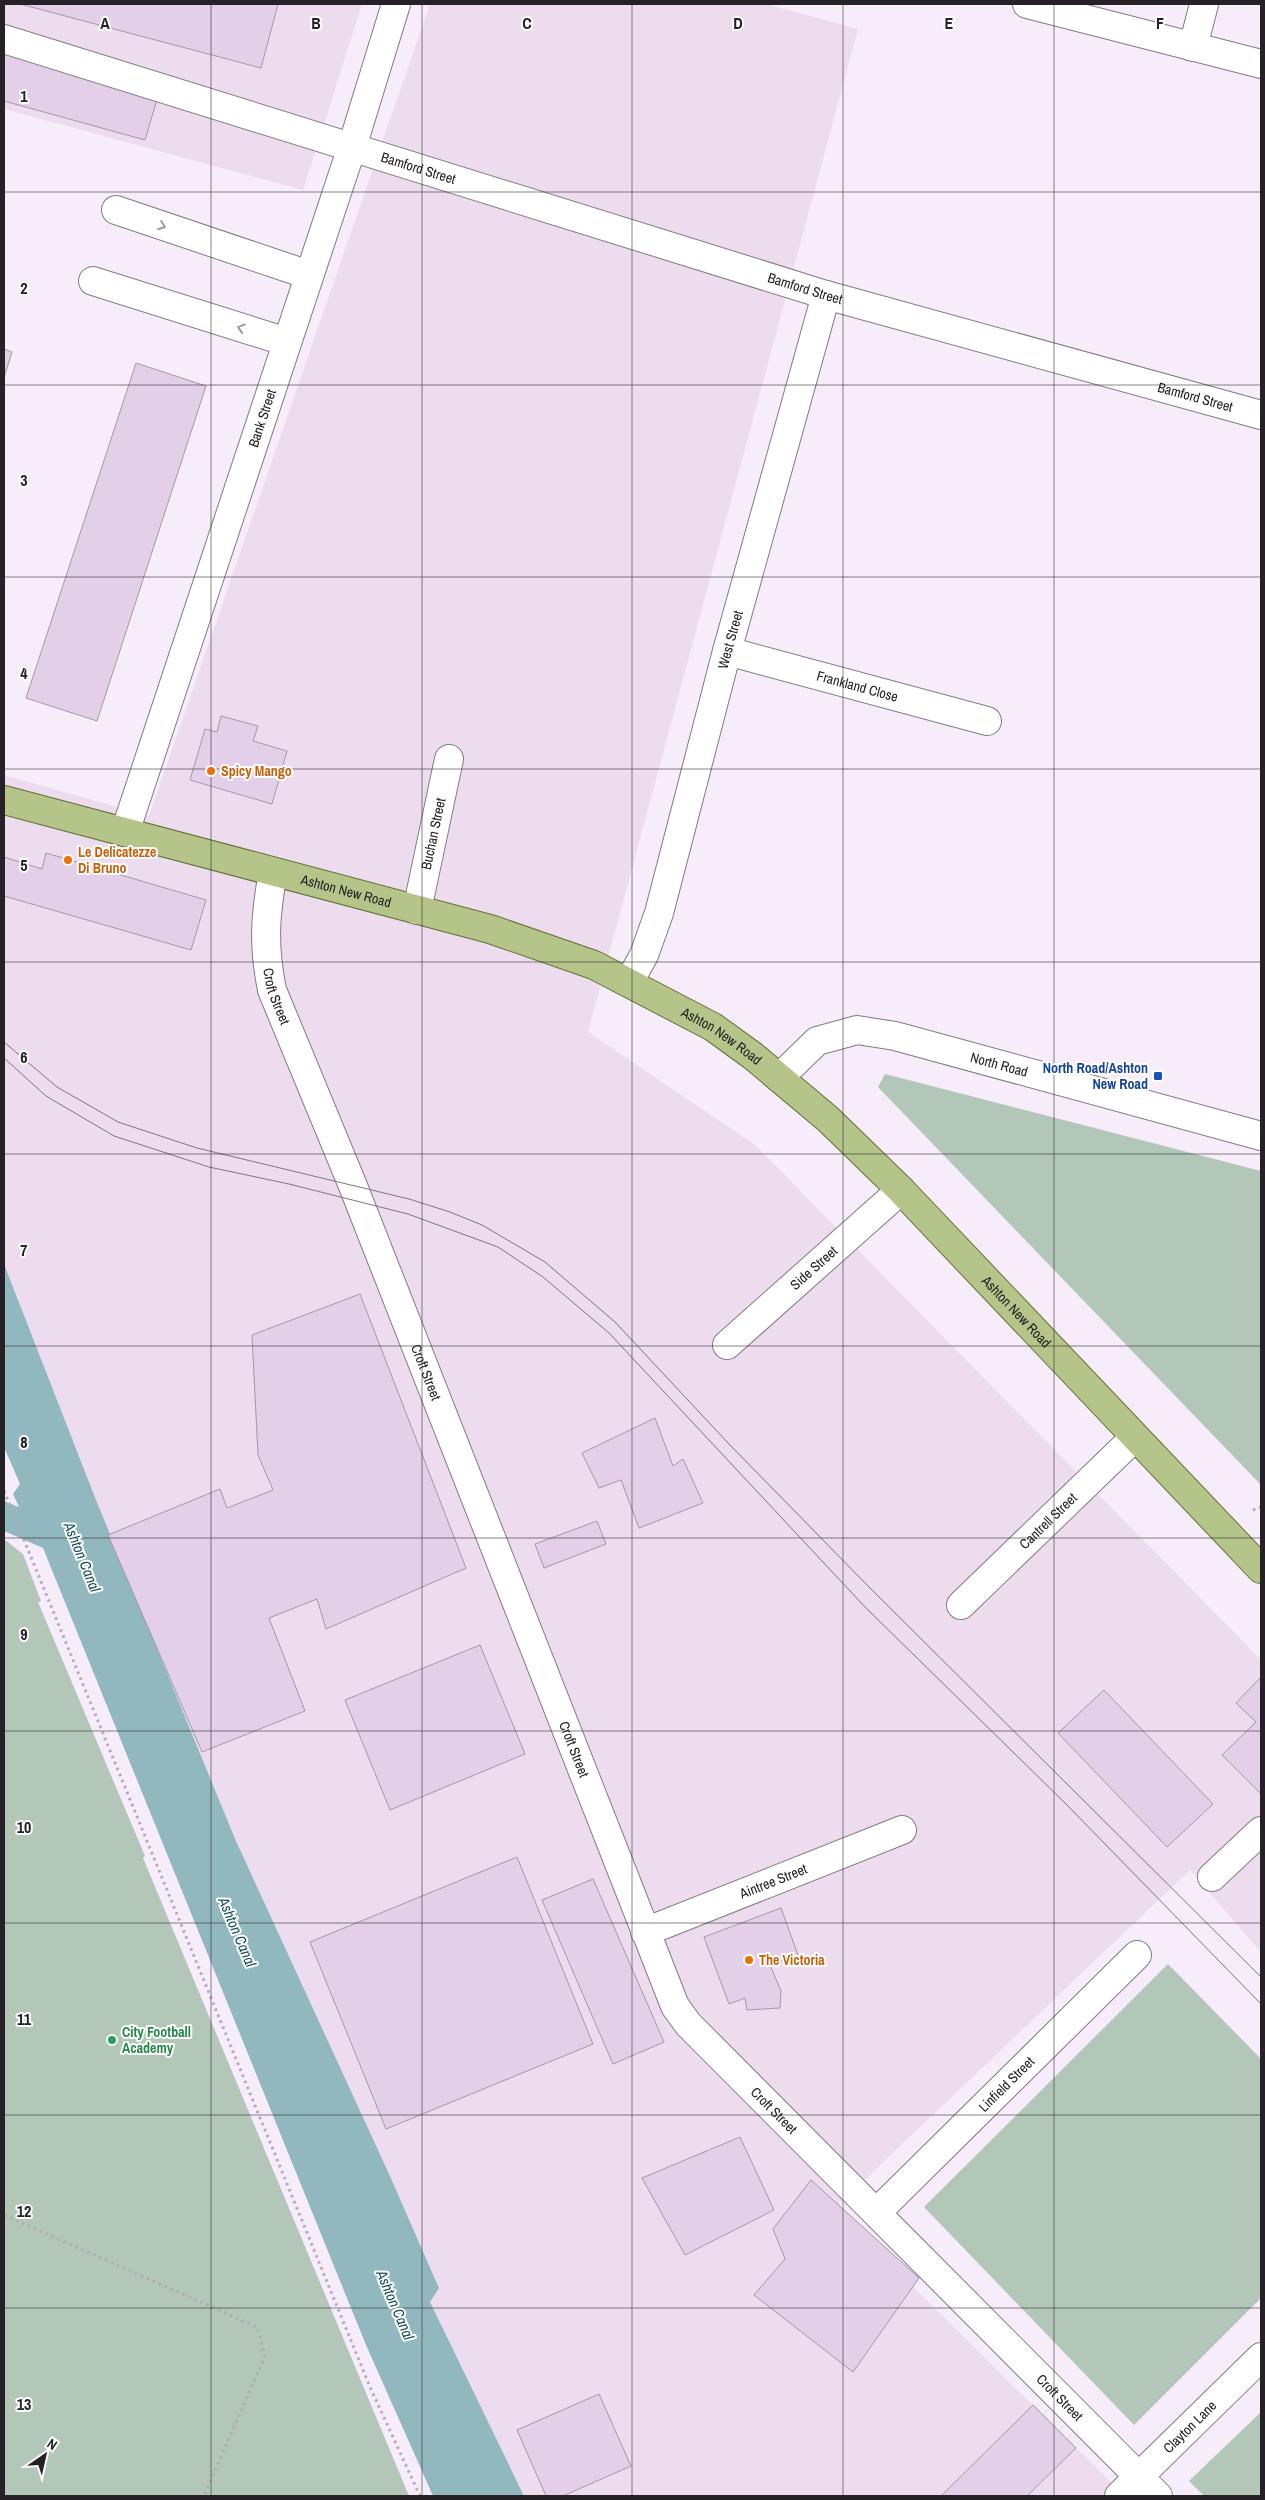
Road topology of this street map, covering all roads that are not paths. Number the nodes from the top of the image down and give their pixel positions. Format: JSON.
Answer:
{"nodes":[{"id":1,"x":396,"y":4,"type":"edge"},
{"id":2,"x":1027,"y":4,"type":"edge"},
{"id":3,"x":1204,"y":4,"type":"edge"},
{"id":4,"x":4,"y":39,"type":"edge"},
{"id":5,"x":1193,"y":47,"type":"junction"},
{"id":6,"x":1261,"y":64,"type":"edge"},
{"id":7,"x":352,"y":147,"type":"junction"},
{"id":8,"x":116,"y":210,"type":"dead end"},
{"id":9,"x":309,"y":276,"type":"junction"},
{"id":10,"x":93,"y":281,"type":"dead end"},
{"id":11,"x":826,"y":295,"type":"junction"},
{"id":12,"x":287,"y":342,"type":"junction"},
{"id":13,"x":1261,"y":415,"type":"edge"},
{"id":14,"x":727,"y":651,"type":"junction"},
{"id":15,"x":987,"y":721,"type":"dead end"},
{"id":16,"x":448,"y":760,"type":"dead end"},
{"id":17,"x":4,"y":800,"type":"edge"},
{"id":18,"x":125,"y":832,"type":"junction"},
{"id":19,"x":273,"y":872,"type":"junction"},
{"id":20,"x":417,"y":910,"type":"junction"},
{"id":21,"x":629,"y":982,"type":"junction"},
{"id":22,"x":779,"y":1078,"type":"junction"},
{"id":23,"x":1261,"y":1136,"type":"edge"},
{"id":24,"x":901,"y":1190,"type":"junction"},
{"id":25,"x":727,"y":1345,"type":"dead end"},
{"id":26,"x":1135,"y":1437,"type":"junction"},
{"id":27,"x":1261,"y":1569,"type":"edge"},
{"id":28,"x":961,"y":1604,"type":"dead end"},
{"id":29,"x":902,"y":1830,"type":"dead end"},
{"id":30,"x":1261,"y":1831,"type":"edge"},
{"id":31,"x":1212,"y":1877,"type":"dead end"},
{"id":32,"x":645,"y":1932,"type":"junction"},
{"id":33,"x":1137,"y":1955,"type":"dead end"},
{"id":34,"x":877,"y":2212,"type":"junction"},
{"id":35,"x":1261,"y":2357,"type":"edge"},
{"id":36,"x":1139,"y":2476,"type":"junction"},
{"id":37,"x":1119,"y":2496,"type":"edge"},
{"id":38,"x":1158,"y":2496,"type":"edge"}],
"edges":[{"from":1,"to":7,"type":"street","name":"Bank Street"},
{"from":2,"to":5,"type":"street"},
{"from":3,"to":5,"type":"street"},
{"from":4,"to":7,"type":"street","name":"Bamford Street"},
{"from":5,"to":6,"type":"street"},
{"from":7,"to":9,"type":"street","name":"Bank Street"},
{"from":7,"to":11,"type":"street","name":"Bamford Street"},
{"from":8,"to":9,"type":"street","one_way":true},
{"from":9,"to":12,"type":"street","name":"Bank Street"},
{"from":12,"to":10,"type":"street","one_way":true},
{"from":11,"to":13,"type":"street","name":"Bamford Street"},
{"from":11,"to":14,"type":"street","name":"West Street"},
{"from":12,"to":18,"type":"street","name":"Bank Street"},
{"from":14,"to":15,"type":"street","name":"Frankland Close"},
{"from":14,"to":21,"type":"street","name":"West Street"},
{"from":16,"to":20,"type":"street","name":"Buchan Street"},
{"from":17,"to":18,"type":"main road","name":"Ashton New Road"},
{"from":18,"to":19,"type":"main road","name":"Ashton New Road"},
{"from":19,"to":20,"type":"main road","name":"Ashton New Road"},
{"from":19,"to":32,"type":"street","name":"Croft Street"},
{"from":20,"to":21,"type":"main road","name":"Ashton New Road"},
{"from":21,"to":22,"type":"main road","name":"Ashton New Road"},
{"from":22,"to":23,"type":"street","name":"North Road"},
{"from":22,"to":24,"type":"main road","name":"Ashton New Road"},
{"from":24,"to":25,"type":"street","name":"Side Street"},
{"from":24,"to":26,"type":"main road","name":"Ashton New Road"},
{"from":26,"to":27,"type":"main road","name":"Ashton New Road"},
{"from":26,"to":28,"type":"street","name":"Cantrell Street"},
{"from":29,"to":32,"type":"street","name":"Aintree Street"},
{"from":30,"to":31,"type":"street"},
{"from":32,"to":34,"type":"street","name":"Croft Street"},
{"from":33,"to":34,"type":"street","name":"Linfield Street"},
{"from":34,"to":36,"type":"street","name":"Croft Street"},
{"from":35,"to":36,"type":"street","name":"Clayton Lane"},
{"from":36,"to":37,"type":"street","name":"Clayton Lane"},
{"from":36,"to":38,"type":"street","name":"Croft Street"}]}
